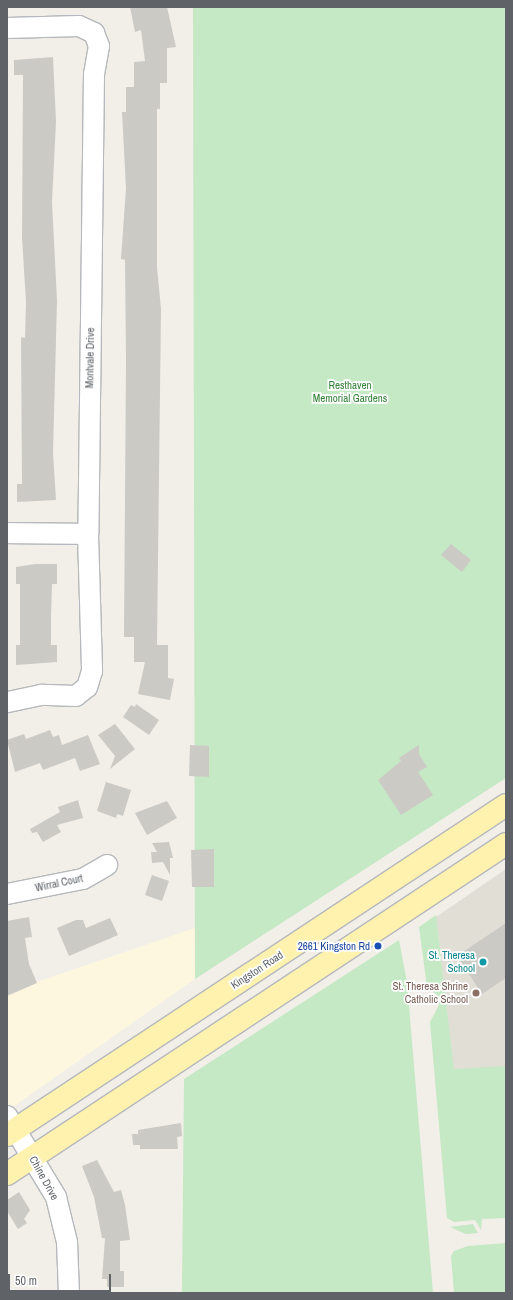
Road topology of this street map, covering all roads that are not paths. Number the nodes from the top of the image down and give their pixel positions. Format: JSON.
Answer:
{"nodes":[{"id":1,"x":7,"y":28,"type":"edge"},
{"id":2,"x":7,"y":533,"type":"edge"},
{"id":3,"x":88,"y":534,"type":"junction"},
{"id":4,"x":7,"y":702,"type":"edge"},
{"id":5,"x":506,"y":804,"type":"edge"},
{"id":6,"x":506,"y":844,"type":"edge"},
{"id":7,"x":107,"y":865,"type":"dead end"},
{"id":8,"x":7,"y":894,"type":"edge"},
{"id":9,"x":10,"y":1127,"type":"edge"},
{"id":10,"x":33,"y":1157,"type":"junction"},
{"id":11,"x":7,"y":1174,"type":"edge"},
{"id":12,"x":68,"y":1293,"type":"edge"}],
"edges":[{"from":1,"to":3,"type":"street","name":"Montvale Drive"},
{"from":2,"to":3,"type":"street"},
{"from":3,"to":4,"type":"street","name":"Montvale Drive"},
{"from":5,"to":9,"type":"main road","name":"Kingston Road"},
{"from":6,"to":10,"type":"main road"},
{"from":7,"to":8,"type":"street","name":"Wirral Court"},
{"from":9,"to":10,"type":"street","name":"Chine Drive"},
{"from":10,"to":11,"type":"main road"},
{"from":10,"to":12,"type":"street","name":"Chine Drive"}]}
